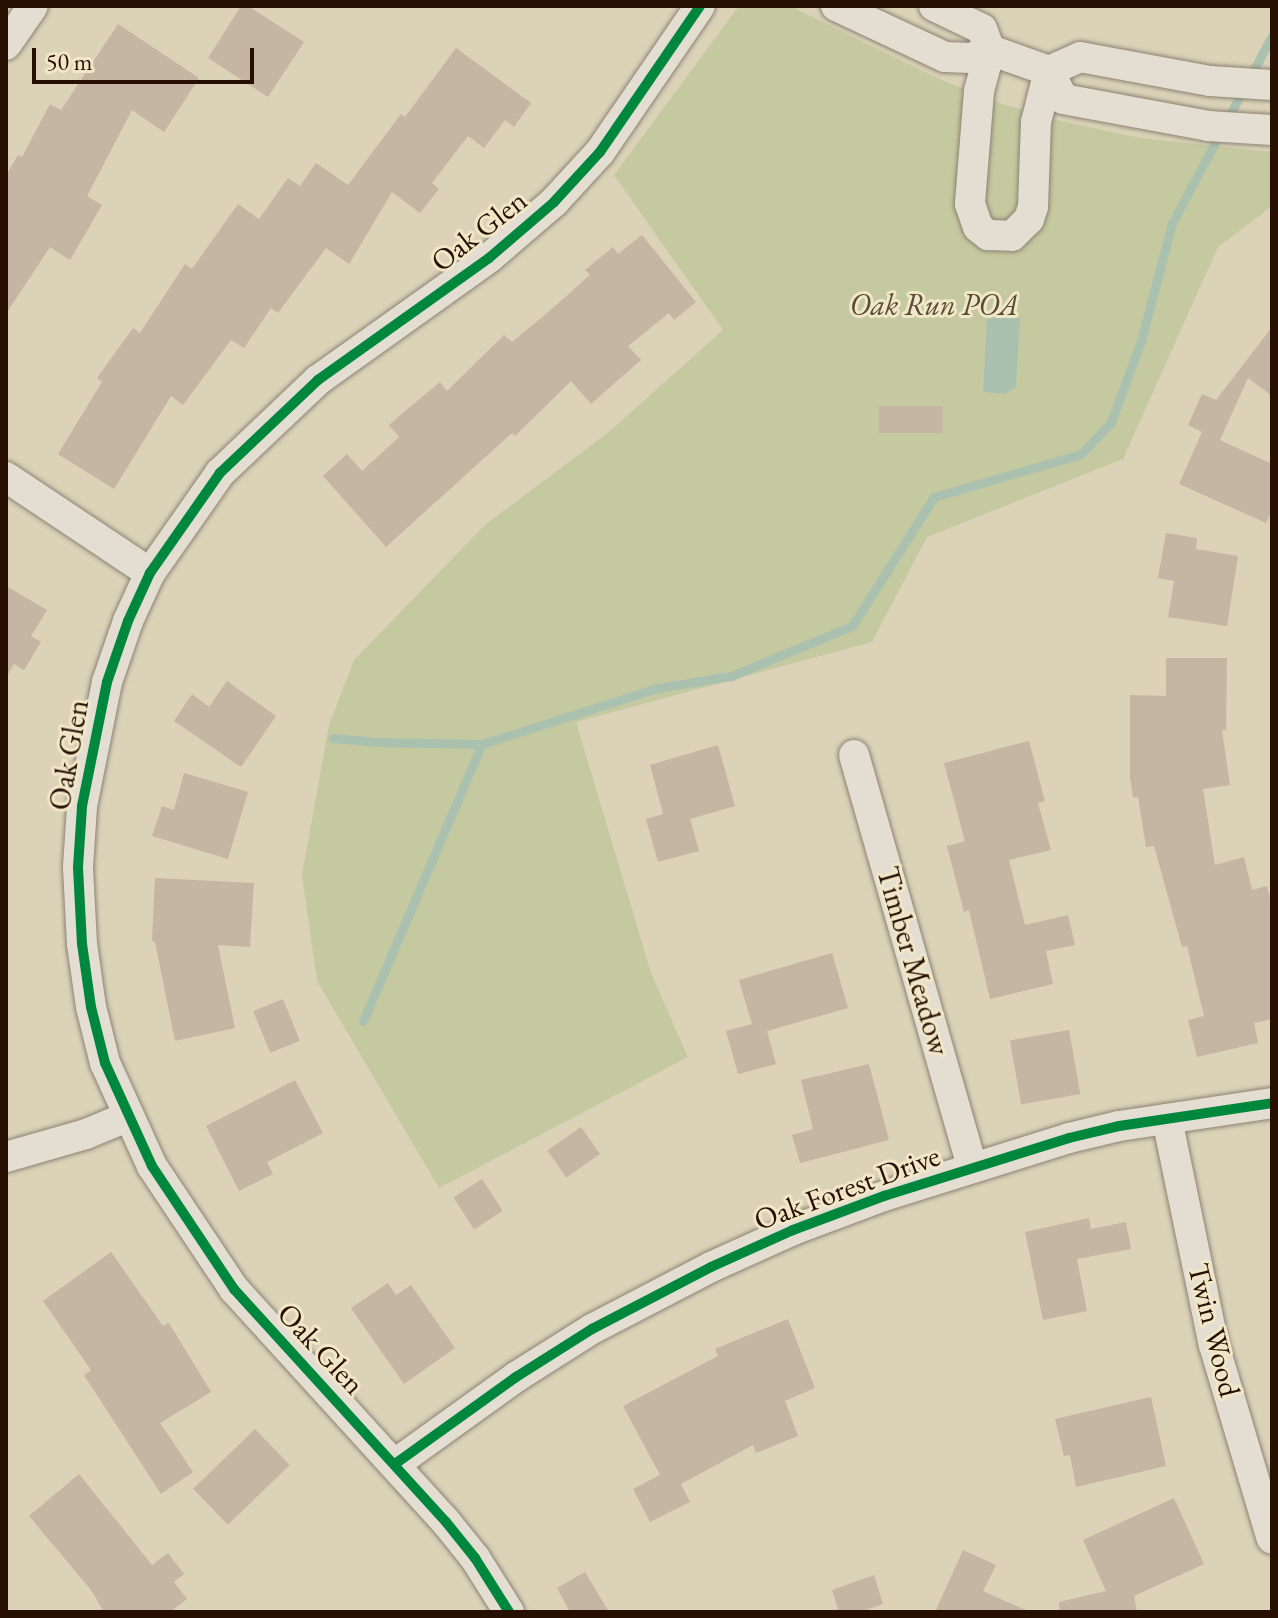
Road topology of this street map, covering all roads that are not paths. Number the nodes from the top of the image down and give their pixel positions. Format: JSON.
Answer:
{"nodes":[{"id":1,"x":33,"y":6,"type":"edge"},
{"id":2,"x":700,"y":6,"type":"edge"},
{"id":3,"x":836,"y":6,"type":"edge"},
{"id":4,"x":934,"y":6,"type":"edge"},
{"id":5,"x":6,"y":45,"type":"edge"},
{"id":6,"x":990,"y":50,"type":"junction"},
{"id":7,"x":1049,"y":71,"type":"junction"},
{"id":8,"x":1272,"y":85,"type":"edge"},
{"id":9,"x":1272,"y":130,"type":"edge"},
{"id":10,"x":6,"y":477,"type":"edge"},
{"id":11,"x":150,"y":573,"type":"junction"},
{"id":12,"x":854,"y":755,"type":"dead end"},
{"id":13,"x":1272,"y":1103,"type":"edge"},
{"id":14,"x":127,"y":1117,"type":"junction"},
{"id":15,"x":1167,"y":1119,"type":"junction"},
{"id":16,"x":6,"y":1157,"type":"edge"},
{"id":17,"x":972,"y":1167,"type":"junction"},
{"id":18,"x":395,"y":1464,"type":"junction"},
{"id":19,"x":1272,"y":1539,"type":"edge"},
{"id":20,"x":509,"y":1612,"type":"edge"}],
"edges":[{"from":1,"to":5,"type":"street"},
{"from":2,"to":11,"type":"street","name":"Oak Glen"},
{"from":3,"to":6,"type":"street"},
{"from":4,"to":6,"type":"street"},
{"from":6,"to":7,"type":"street"},
{"from":6,"to":7,"type":"street"},
{"from":7,"to":8,"type":"street"},
{"from":7,"to":9,"type":"street"},
{"from":10,"to":11,"type":"street"},
{"from":11,"to":14,"type":"street","name":"Oak Glen"},
{"from":12,"to":17,"type":"street","name":"Timber Meadow"},
{"from":13,"to":15,"type":"street","name":"Oak Forest Drive"},
{"from":14,"to":16,"type":"street"},
{"from":14,"to":18,"type":"street","name":"Oak Glen"},
{"from":15,"to":17,"type":"street","name":"Oak Forest Drive"},
{"from":15,"to":19,"type":"street","name":"Twin Wood"},
{"from":17,"to":18,"type":"street","name":"Oak Forest Drive"},
{"from":18,"to":20,"type":"street","name":"Oak Glen"}]}
